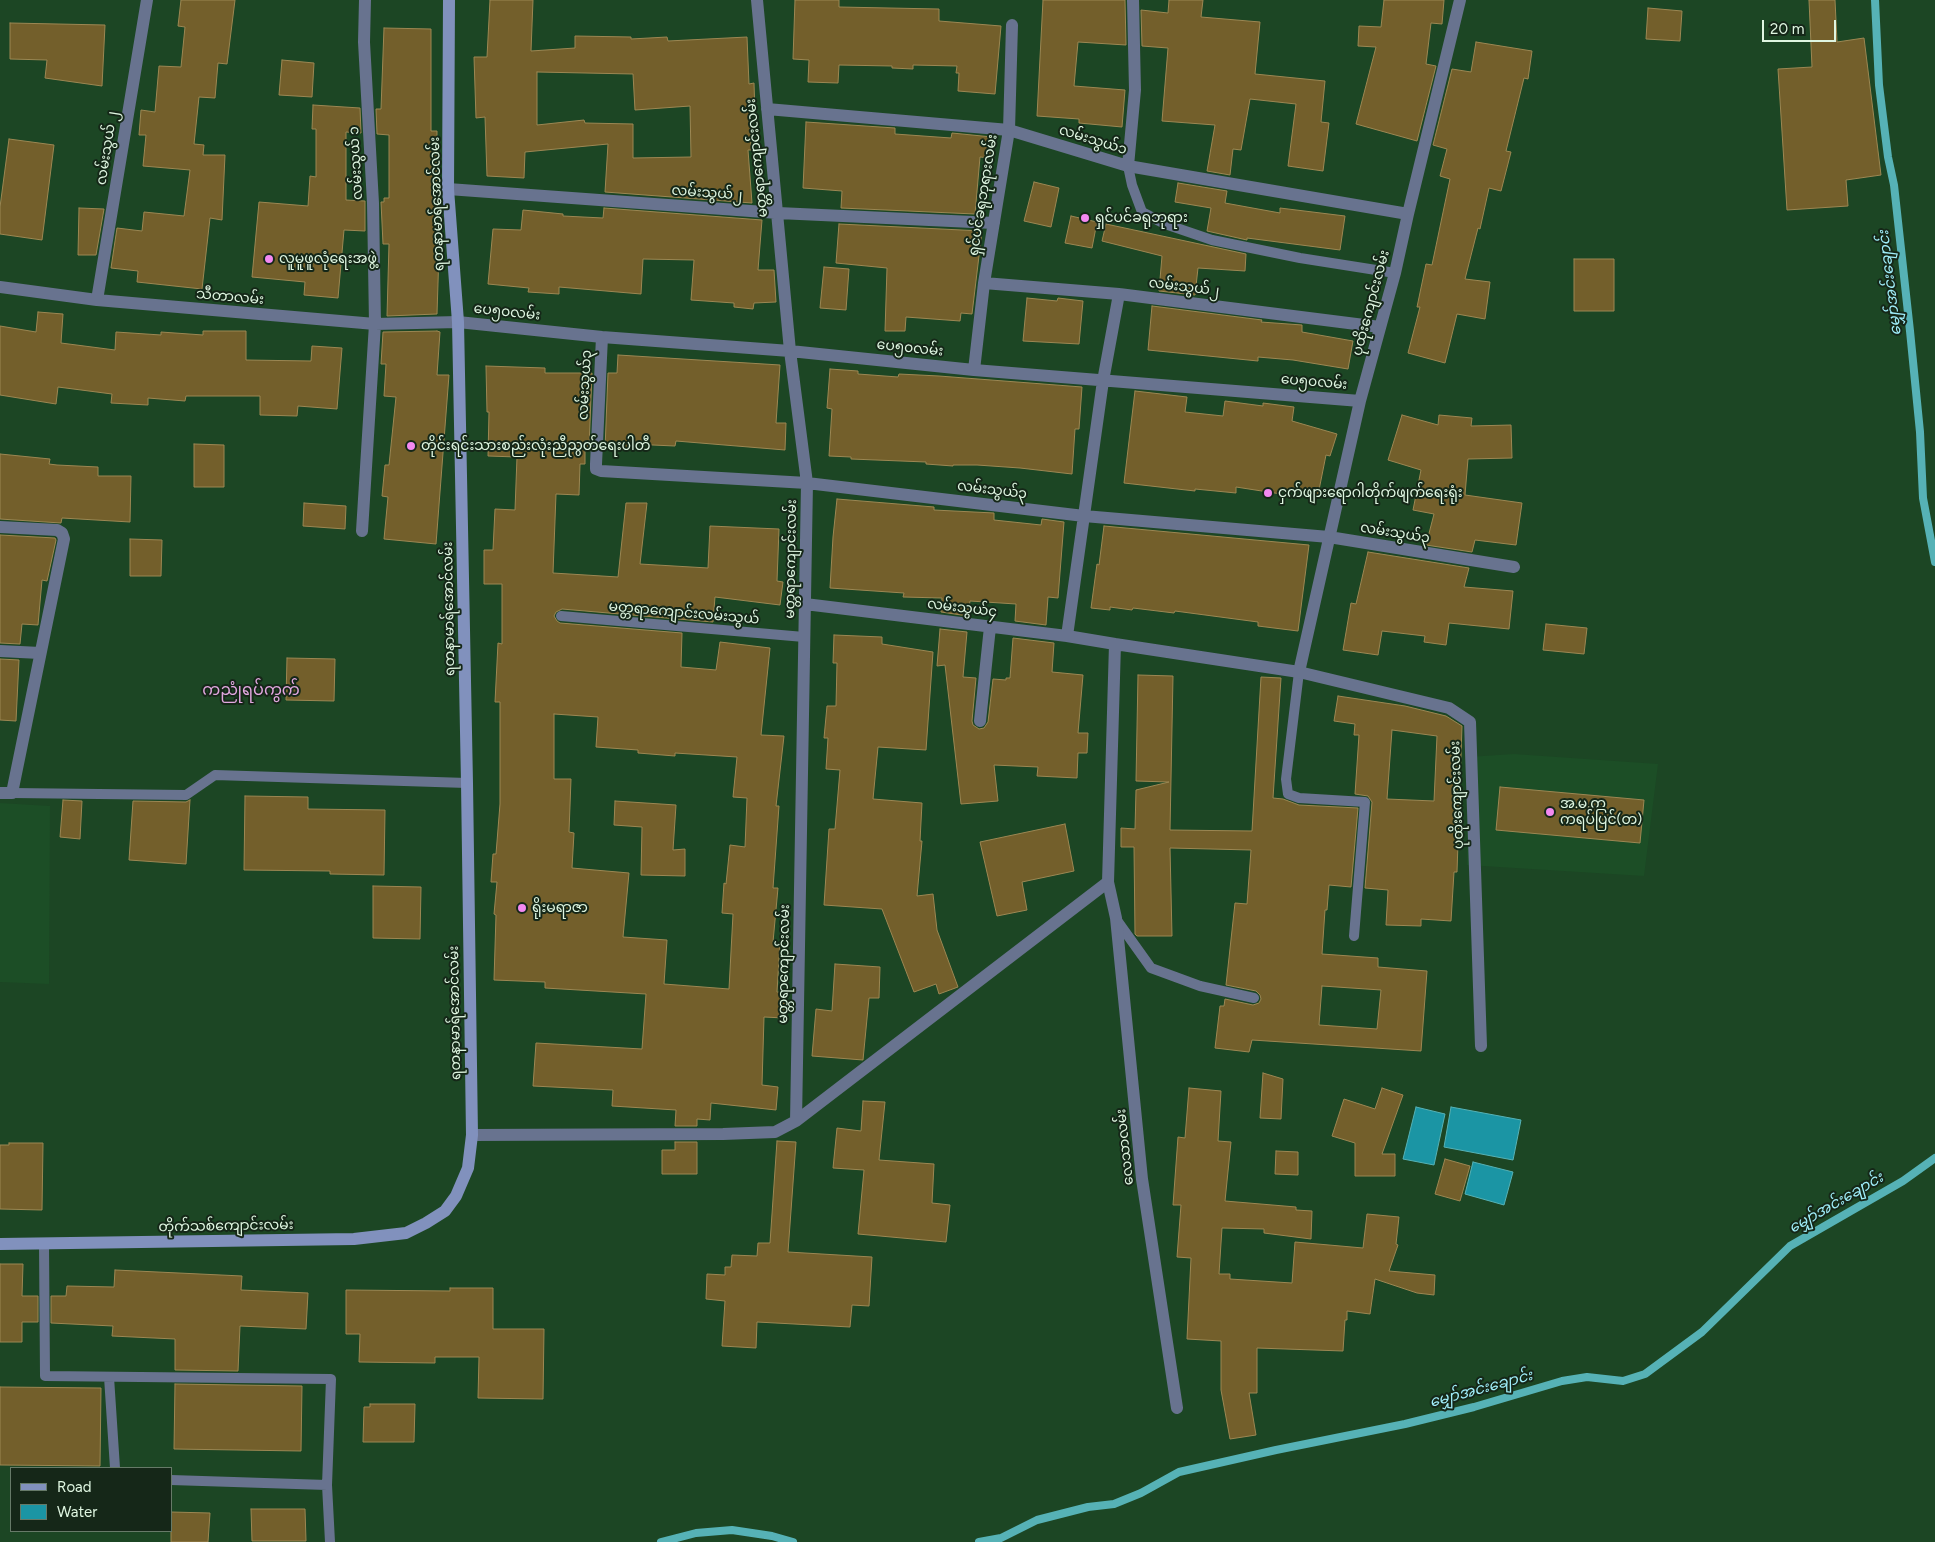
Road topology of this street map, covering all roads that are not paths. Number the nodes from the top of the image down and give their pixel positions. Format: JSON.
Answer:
{"nodes":[{"id":1,"x":147,"y":0,"type":"edge"},
{"id":2,"x":365,"y":0,"type":"edge"},
{"id":3,"x":449,"y":0,"type":"edge"},
{"id":4,"x":757,"y":0,"type":"edge"},
{"id":5,"x":1133,"y":0,"type":"edge"},
{"id":6,"x":1460,"y":0,"type":"edge"},
{"id":7,"x":1012,"y":25,"type":"dead end"},
{"id":8,"x":768,"y":109,"type":"junction"},
{"id":9,"x":1009,"y":130,"type":"junction"},
{"id":10,"x":1128,"y":166,"type":"junction"},
{"id":11,"x":448,"y":188,"type":"junction"},
{"id":12,"x":778,"y":213,"type":"junction"},
{"id":13,"x":1408,"y":214,"type":"junction"},
{"id":14,"x":994,"y":223,"type":"junction"},
{"id":15,"x":1395,"y":273,"type":"junction"},
{"id":16,"x":984,"y":283,"type":"junction"},
{"id":17,"x":0,"y":287,"type":"edge"},
{"id":18,"x":1119,"y":294,"type":"junction"},
{"id":19,"x":97,"y":300,"type":"junction"},
{"id":20,"x":458,"y":322,"type":"junction"},
{"id":21,"x":375,"y":324,"type":"junction"},
{"id":22,"x":1380,"y":327,"type":"junction"},
{"id":23,"x":602,"y":337,"type":"junction"},
{"id":24,"x":790,"y":351,"type":"junction"},
{"id":25,"x":974,"y":370,"type":"junction"},
{"id":26,"x":1103,"y":381,"type":"junction"},
{"id":27,"x":1360,"y":401,"type":"junction"},
{"id":28,"x":807,"y":483,"type":"junction"},
{"id":29,"x":1084,"y":516,"type":"junction"},
{"id":30,"x":0,"y":527,"type":"edge"},
{"id":31,"x":362,"y":531,"type":"dead end"},
{"id":32,"x":1329,"y":538,"type":"junction"},
{"id":33,"x":1514,"y":567,"type":"dead end"},
{"id":34,"x":805,"y":604,"type":"junction"},
{"id":35,"x":561,"y":616,"type":"dead end"},
{"id":36,"x":990,"y":627,"type":"junction"},
{"id":37,"x":1067,"y":636,"type":"junction"},
{"id":38,"x":804,"y":637,"type":"junction"},
{"id":39,"x":1116,"y":644,"type":"junction"},
{"id":40,"x":0,"y":651,"type":"edge"},
{"id":41,"x":40,"y":653,"type":"junction"},
{"id":42,"x":1300,"y":672,"type":"junction"},
{"id":43,"x":980,"y":721,"type":"dead end"},
{"id":44,"x":467,"y":783,"type":"junction"},
{"id":45,"x":6,"y":793,"type":"edge"},
{"id":46,"x":1108,"y":882,"type":"junction"},
{"id":47,"x":1116,"y":918,"type":"junction"},
{"id":48,"x":1354,"y":936,"type":"dead end"},
{"id":49,"x":1254,"y":998,"type":"dead end"},
{"id":50,"x":1480,"y":1046,"type":"dead end"},
{"id":51,"x":796,"y":1121,"type":"junction"},
{"id":52,"x":472,"y":1135,"type":"junction"},
{"id":53,"x":445,"y":1211,"type":"joint"},
{"id":54,"x":0,"y":1244,"type":"edge"},
{"id":55,"x":44,"y":1244,"type":"junction"},
{"id":56,"x":109,"y":1377,"type":"junction"},
{"id":57,"x":1177,"y":1408,"type":"dead end"},
{"id":58,"x":116,"y":1467,"type":"edge"},
{"id":59,"x":172,"y":1480,"type":"edge"},
{"id":60,"x":327,"y":1485,"type":"junction"},
{"id":61,"x":330,"y":1542,"type":"edge"}],
"edges":[{"from":1,"to":19,"type":"street","name":"လမ်းသွယ် ၂"},
{"from":2,"to":21,"type":"street","name":"လမ်းသွယ် ၁"},
{"from":3,"to":11,"type":"street","name":"ရတနာမာရ်အောင်လမ်း"},
{"from":4,"to":8,"type":"street","name":"မတ္တရာကျောင်းလမ်း"},
{"from":5,"to":10,"type":"street"},
{"from":6,"to":13,"type":"street","name":"ပုထိုးကျောင်းလမ်း"},
{"from":7,"to":9,"type":"street","name":"ရှင်ပင်ခရုဘုရားလမ်း"},
{"from":8,"to":9,"type":"street","name":"လမ်းသွယ်၁"},
{"from":8,"to":12,"type":"street","name":"မတ္တရာကျောင်းလမ်း"},
{"from":9,"to":10,"type":"street","name":"လမ်းသွယ်၁"},
{"from":9,"to":14,"type":"street","name":"ရှင်ပင်ခရုဘုရားလမ်း"},
{"from":10,"to":13,"type":"street","name":"လမ်းသွယ်၁"},
{"from":10,"to":15,"type":"lane"},
{"from":11,"to":12,"type":"street","name":"လမ်းသွယ်၂"},
{"from":11,"to":20,"type":"street","name":"ရတနာမာရ်အောင်လမ်း"},
{"from":12,"to":14,"type":"street","name":"လမ်းသွယ်၂"},
{"from":12,"to":24,"type":"street","name":"မတ္တရာကျောင်းလမ်း"},
{"from":13,"to":15,"type":"street","name":"ပုထိုးကျောင်းလမ်း"},
{"from":14,"to":16,"type":"street","name":"ရှင်ပင်ခရုဘုရားလမ်း"},
{"from":15,"to":22,"type":"street","name":"ပုထိုးကျောင်းလမ်း"},
{"from":16,"to":18,"type":"street","name":"လမ်းသွယ်၂"},
{"from":16,"to":25,"type":"street","name":"ရှင်ပင်ခရုဘုရားလမ်း"},
{"from":17,"to":19,"type":"street","name":"သီတာလမ်း"},
{"from":18,"to":22,"type":"street","name":"လမ်းသွယ်၂"},
{"from":18,"to":26,"type":"street"},
{"from":19,"to":21,"type":"street","name":"သီတာလမ်း"},
{"from":20,"to":21,"type":"street","name":"သီတာလမ်း"},
{"from":20,"to":23,"type":"street","name":"ပေ၅၀လမ်း"},
{"from":20,"to":44,"type":"street","name":"ရတနာမာရ်အောင်လမ်း"},
{"from":21,"to":31,"type":"street","name":"လမ်းသွယ် ၁"},
{"from":22,"to":27,"type":"street","name":"ပုထိုးကျောင်းလမ်း"},
{"from":23,"to":24,"type":"street","name":"ပေ၅၀လမ်း"},
{"from":23,"to":28,"type":"street","name":"လမ်းသွယ်၃"},
{"from":24,"to":25,"type":"street","name":"ပေ၅၀လမ်း"},
{"from":24,"to":28,"type":"street","name":"မတ္တရာကျောင်းလမ်း"},
{"from":25,"to":26,"type":"street","name":"ပေ၅၀လမ်း"},
{"from":26,"to":27,"type":"street","name":"ပေ၅၀လမ်း"},
{"from":26,"to":29,"type":"street"},
{"from":27,"to":32,"type":"street","name":"ပုထိုးကျောင်းလမ်း"},
{"from":28,"to":29,"type":"street","name":"လမ်းသွယ်၃"},
{"from":28,"to":34,"type":"street","name":"မတ္တရာကျောင်းလမ်း"},
{"from":29,"to":32,"type":"street","name":"လမ်းသွယ်၃"},
{"from":29,"to":37,"type":"street"},
{"from":30,"to":41,"type":"street"},
{"from":32,"to":33,"type":"street","name":"လမ်းသွယ်၃"},
{"from":32,"to":42,"type":"street","name":"ပုထိုးကျောင်းလမ်း"},
{"from":34,"to":36,"type":"street","name":"လမ်းသွယ်၄"},
{"from":34,"to":38,"type":"street","name":"မတ္တရာကျောင်းလမ်း"},
{"from":35,"to":38,"type":"lane","name":"မတ္တရာကျောင်းလမ်းသွယ်"},
{"from":36,"to":37,"type":"street","name":"လမ်းသွယ်၄"},
{"from":36,"to":43,"type":"street"},
{"from":37,"to":39,"type":"street","name":"လမ်းသွယ်၄"},
{"from":38,"to":51,"type":"street","name":"မတ္တရာကျောင်းလမ်း"},
{"from":39,"to":42,"type":"street","name":"ပုထိုးကျောင်းလမ်း"},
{"from":39,"to":46,"type":"street"},
{"from":40,"to":41,"type":"street"},
{"from":41,"to":45,"type":"street"},
{"from":42,"to":48,"type":"lane"},
{"from":42,"to":50,"type":"street","name":"ပုထိုးကျောင်းလမ်း"},
{"from":44,"to":45,"type":"lane"},
{"from":44,"to":52,"type":"street","name":"ရတနာမာရ်အောင်လမ်း"},
{"from":46,"to":47,"type":"street","name":"လေသာလမ်း"},
{"from":46,"to":51,"type":"street"},
{"from":47,"to":49,"type":"lane"},
{"from":47,"to":57,"type":"street","name":"လေသာလမ်း"},
{"from":51,"to":52,"type":"street"},
{"from":52,"to":53,"type":"street","name":"ရတနာမာရ်အောင်လမ်း"},
{"from":53,"to":55,"type":"street","name":"တိုက်သစ်ကျောင်းလမ်း"},
{"from":54,"to":55,"type":"street","name":"တိုက်သစ်ကျောင်းလမ်း"},
{"from":55,"to":56,"type":"lane"},
{"from":56,"to":58,"type":"lane"},
{"from":56,"to":60,"type":"lane"},
{"from":59,"to":60,"type":"lane"},
{"from":60,"to":61,"type":"lane"}]}
